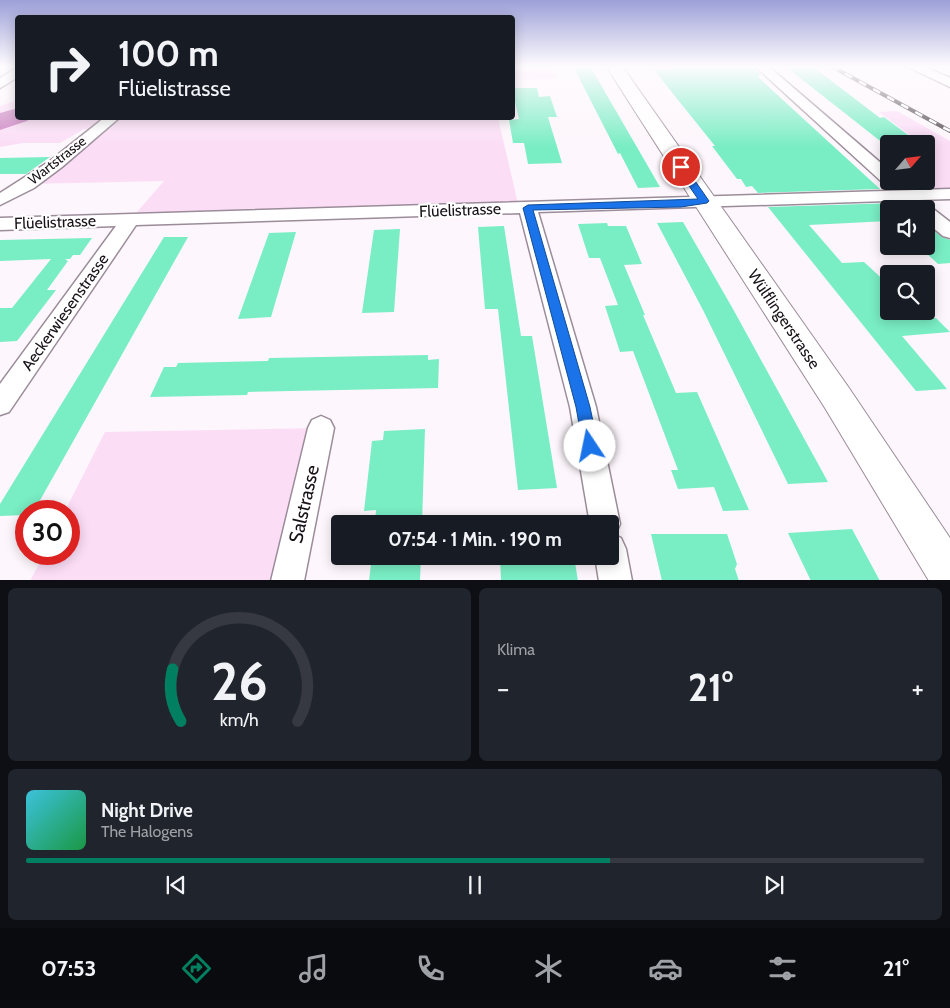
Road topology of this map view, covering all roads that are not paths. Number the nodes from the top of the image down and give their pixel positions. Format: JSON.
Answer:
{"nodes":[{"id":1,"x":632,"y":93,"type":"edge"},
{"id":2,"x":792,"y":93,"type":"edge"},
{"id":3,"x":110,"y":120,"type":"edge"},
{"id":4,"x":880,"y":171,"type":"edge"},
{"id":5,"x":901,"y":190,"type":"edge"},
{"id":6,"x":950,"y":194,"type":"edge"},
{"id":7,"x":907,"y":195,"type":"junction"},
{"id":8,"x":0,"y":200,"type":"edge"},
{"id":9,"x":913,"y":200,"type":"edge"},
{"id":10,"x":704,"y":201,"type":"junction"},
{"id":11,"x":528,"y":208,"type":"junction"},
{"id":12,"x":131,"y":219,"type":"junction"},
{"id":13,"x":935,"y":220,"type":"edge"},
{"id":14,"x":0,"y":224,"type":"edge"},
{"id":15,"x":950,"y":232,"type":"edge"},
{"id":16,"x":0,"y":404,"type":"edge"},
{"id":17,"x":321,"y":428,"type":"dead end"},
{"id":18,"x":603,"y":515,"type":"edge"},
{"id":19,"x":613,"y":565,"type":"edge"},
{"id":20,"x":950,"y":575,"type":"edge"},
{"id":21,"x":287,"y":580,"type":"edge"},
{"id":22,"x":616,"y":580,"type":"edge"}],
"edges":[{"from":1,"to":10,"type":"main road","name":"Wülflingerstrasse"},
{"from":2,"to":4,"type":"street"},
{"from":3,"to":8,"type":"street","name":"Wartstrasse"},
{"from":5,"to":7,"type":"street"},
{"from":6,"to":7,"type":"street","name":"Flüelistrasse"},
{"from":7,"to":9,"type":"street"},
{"from":7,"to":10,"type":"street","name":"Flüelistrasse"},
{"from":10,"to":11,"type":"street","name":"Flüelistrasse"},
{"from":10,"to":20,"type":"main road","name":"Wülflingerstrasse"},
{"from":11,"to":12,"type":"street","name":"Flüelistrasse"},
{"from":11,"to":18,"type":"street"},
{"from":12,"to":14,"type":"street","name":"Flüelistrasse"},
{"from":12,"to":16,"type":"street","name":"Aeckerwiesenstrasse"},
{"from":13,"to":15,"type":"street"},
{"from":17,"to":21,"type":"street","name":"Salstrasse"},
{"from":19,"to":22,"type":"street"}]}
